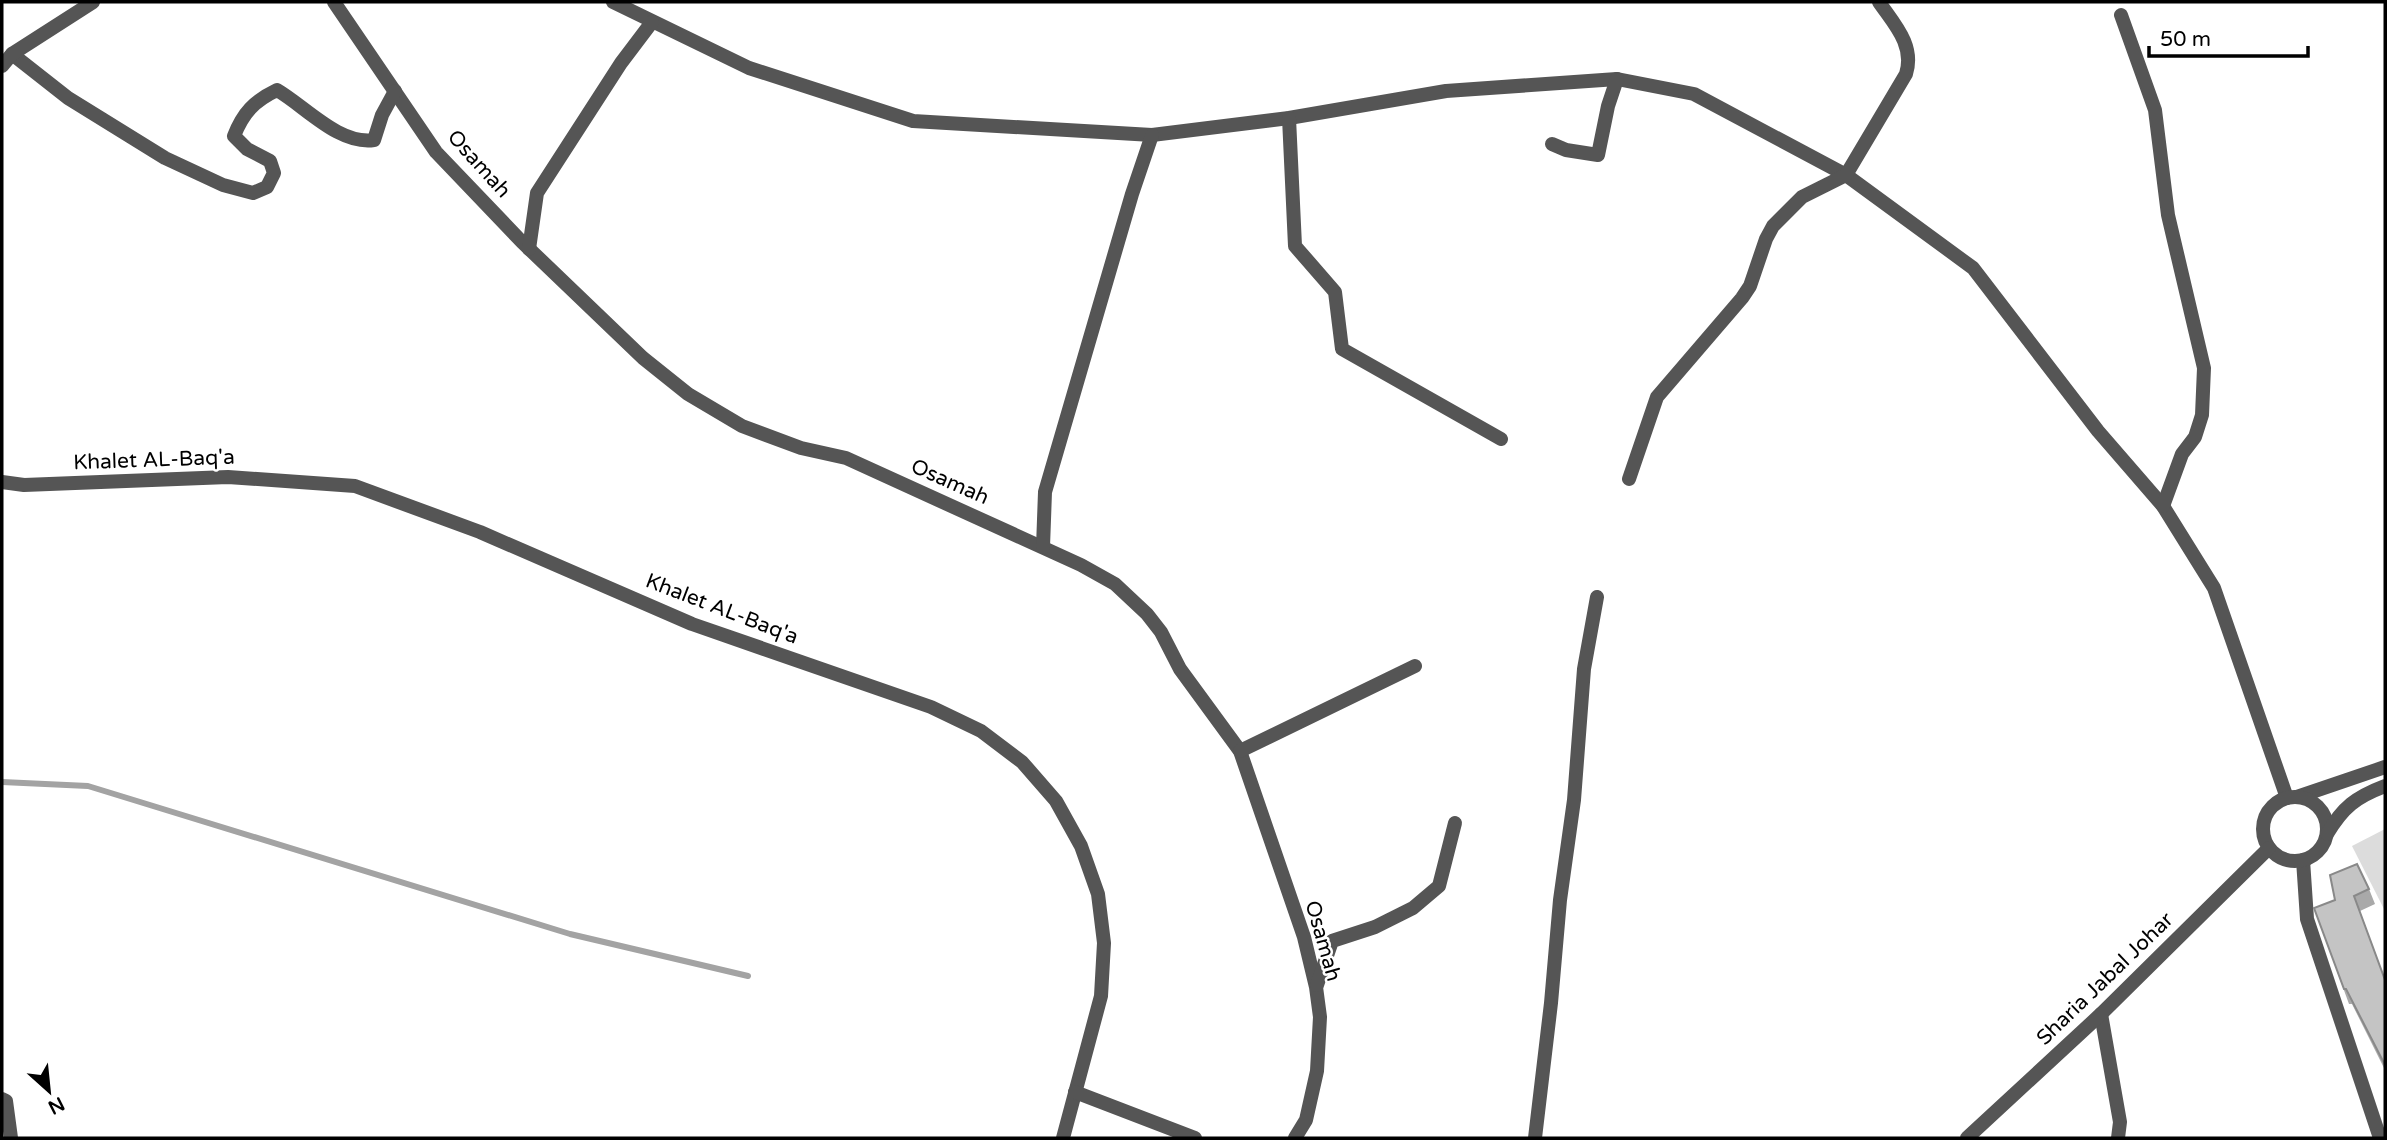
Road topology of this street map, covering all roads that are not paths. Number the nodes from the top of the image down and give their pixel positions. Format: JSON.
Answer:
{"nodes":[{"id":1,"x":93,"y":2,"type":"edge"},
{"id":2,"x":334,"y":2,"type":"edge"},
{"id":3,"x":613,"y":2,"type":"edge"},
{"id":4,"x":1879,"y":2,"type":"edge"},
{"id":5,"x":2122,"y":15,"type":"dead end"},
{"id":6,"x":652,"y":22,"type":"junction"},
{"id":7,"x":12,"y":54,"type":"junction"},
{"id":8,"x":2,"y":66,"type":"edge"},
{"id":9,"x":1617,"y":79,"type":"junction"},
{"id":10,"x":395,"y":92,"type":"junction"},
{"id":11,"x":1289,"y":118,"type":"junction"},
{"id":12,"x":1152,"y":135,"type":"junction"},
{"id":13,"x":1552,"y":144,"type":"dead end"},
{"id":14,"x":1846,"y":175,"type":"junction"},
{"id":15,"x":529,"y":249,"type":"junction"},
{"id":16,"x":1502,"y":439,"type":"dead end"},
{"id":17,"x":1629,"y":480,"type":"dead end"},
{"id":18,"x":2,"y":482,"type":"edge"},
{"id":19,"x":2162,"y":506,"type":"junction"},
{"id":20,"x":1043,"y":547,"type":"junction"},
{"id":21,"x":1597,"y":597,"type":"dead end"},
{"id":22,"x":1415,"y":666,"type":"dead end"},
{"id":23,"x":1240,"y":751,"type":"junction"},
{"id":24,"x":2385,"y":767,"type":"edge"},
{"id":25,"x":2385,"y":786,"type":"edge"},
{"id":26,"x":2292,"y":798,"type":"junction"},
{"id":27,"x":1455,"y":823,"type":"dead end"},
{"id":28,"x":2327,"y":834,"type":"junction"},
{"id":29,"x":2269,"y":848,"type":"junction"},
{"id":30,"x":2303,"y":860,"type":"junction"},
{"id":31,"x":1317,"y":987,"type":"junction"},
{"id":32,"x":2101,"y":1014,"type":"junction"},
{"id":33,"x":1075,"y":1092,"type":"junction"},
{"id":34,"x":2,"y":1099,"type":"edge"},
{"id":35,"x":11,"y":1138,"type":"edge"},
{"id":36,"x":1063,"y":1138,"type":"edge"},
{"id":37,"x":1195,"y":1138,"type":"edge"},
{"id":38,"x":1295,"y":1138,"type":"edge"},
{"id":39,"x":1535,"y":1138,"type":"edge"},
{"id":40,"x":1967,"y":1138,"type":"edge"},
{"id":41,"x":2118,"y":1138,"type":"edge"},
{"id":42,"x":2380,"y":1138,"type":"edge"}],
"edges":[{"from":1,"to":7,"type":"street"},
{"from":2,"to":10,"type":"street","name":"Osamah"},
{"from":3,"to":6,"type":"street"},
{"from":4,"to":14,"type":"street"},
{"from":5,"to":19,"type":"street"},
{"from":6,"to":12,"type":"street"},
{"from":6,"to":15,"type":"street"},
{"from":7,"to":8,"type":"street"},
{"from":7,"to":10,"type":"street"},
{"from":9,"to":11,"type":"street"},
{"from":9,"to":13,"type":"street"},
{"from":9,"to":14,"type":"street"},
{"from":10,"to":15,"type":"street","name":"Osamah"},
{"from":11,"to":12,"type":"street"},
{"from":11,"to":16,"type":"street"},
{"from":12,"to":20,"type":"street"},
{"from":14,"to":17,"type":"street"},
{"from":14,"to":19,"type":"street"},
{"from":15,"to":20,"type":"street","name":"Osamah"},
{"from":18,"to":33,"type":"street","name":"Khalet AL-Baq'a"},
{"from":19,"to":26,"type":"street"},
{"from":20,"to":23,"type":"street","name":"Osamah"},
{"from":21,"to":39,"type":"street"},
{"from":22,"to":23,"type":"street"},
{"from":23,"to":31,"type":"street","name":"Osamah"},
{"from":24,"to":26,"type":"street"},
{"from":25,"to":28,"type":"street"},
{"from":26,"to":28,"type":"street"},
{"from":26,"to":29,"type":"street"},
{"from":27,"to":31,"type":"street"},
{"from":28,"to":30,"type":"street"},
{"from":29,"to":30,"type":"street"},
{"from":29,"to":32,"type":"street","name":"Sharia Jabal Johar"},
{"from":30,"to":42,"type":"street"},
{"from":31,"to":38,"type":"street","name":"Osamah"},
{"from":32,"to":40,"type":"street","name":"Sharia Jabal Johar"},
{"from":32,"to":41,"type":"street"},
{"from":33,"to":36,"type":"street","name":"Khalet AL-Baq'a"},
{"from":33,"to":37,"type":"street"},
{"from":34,"to":35,"type":"street"}]}
